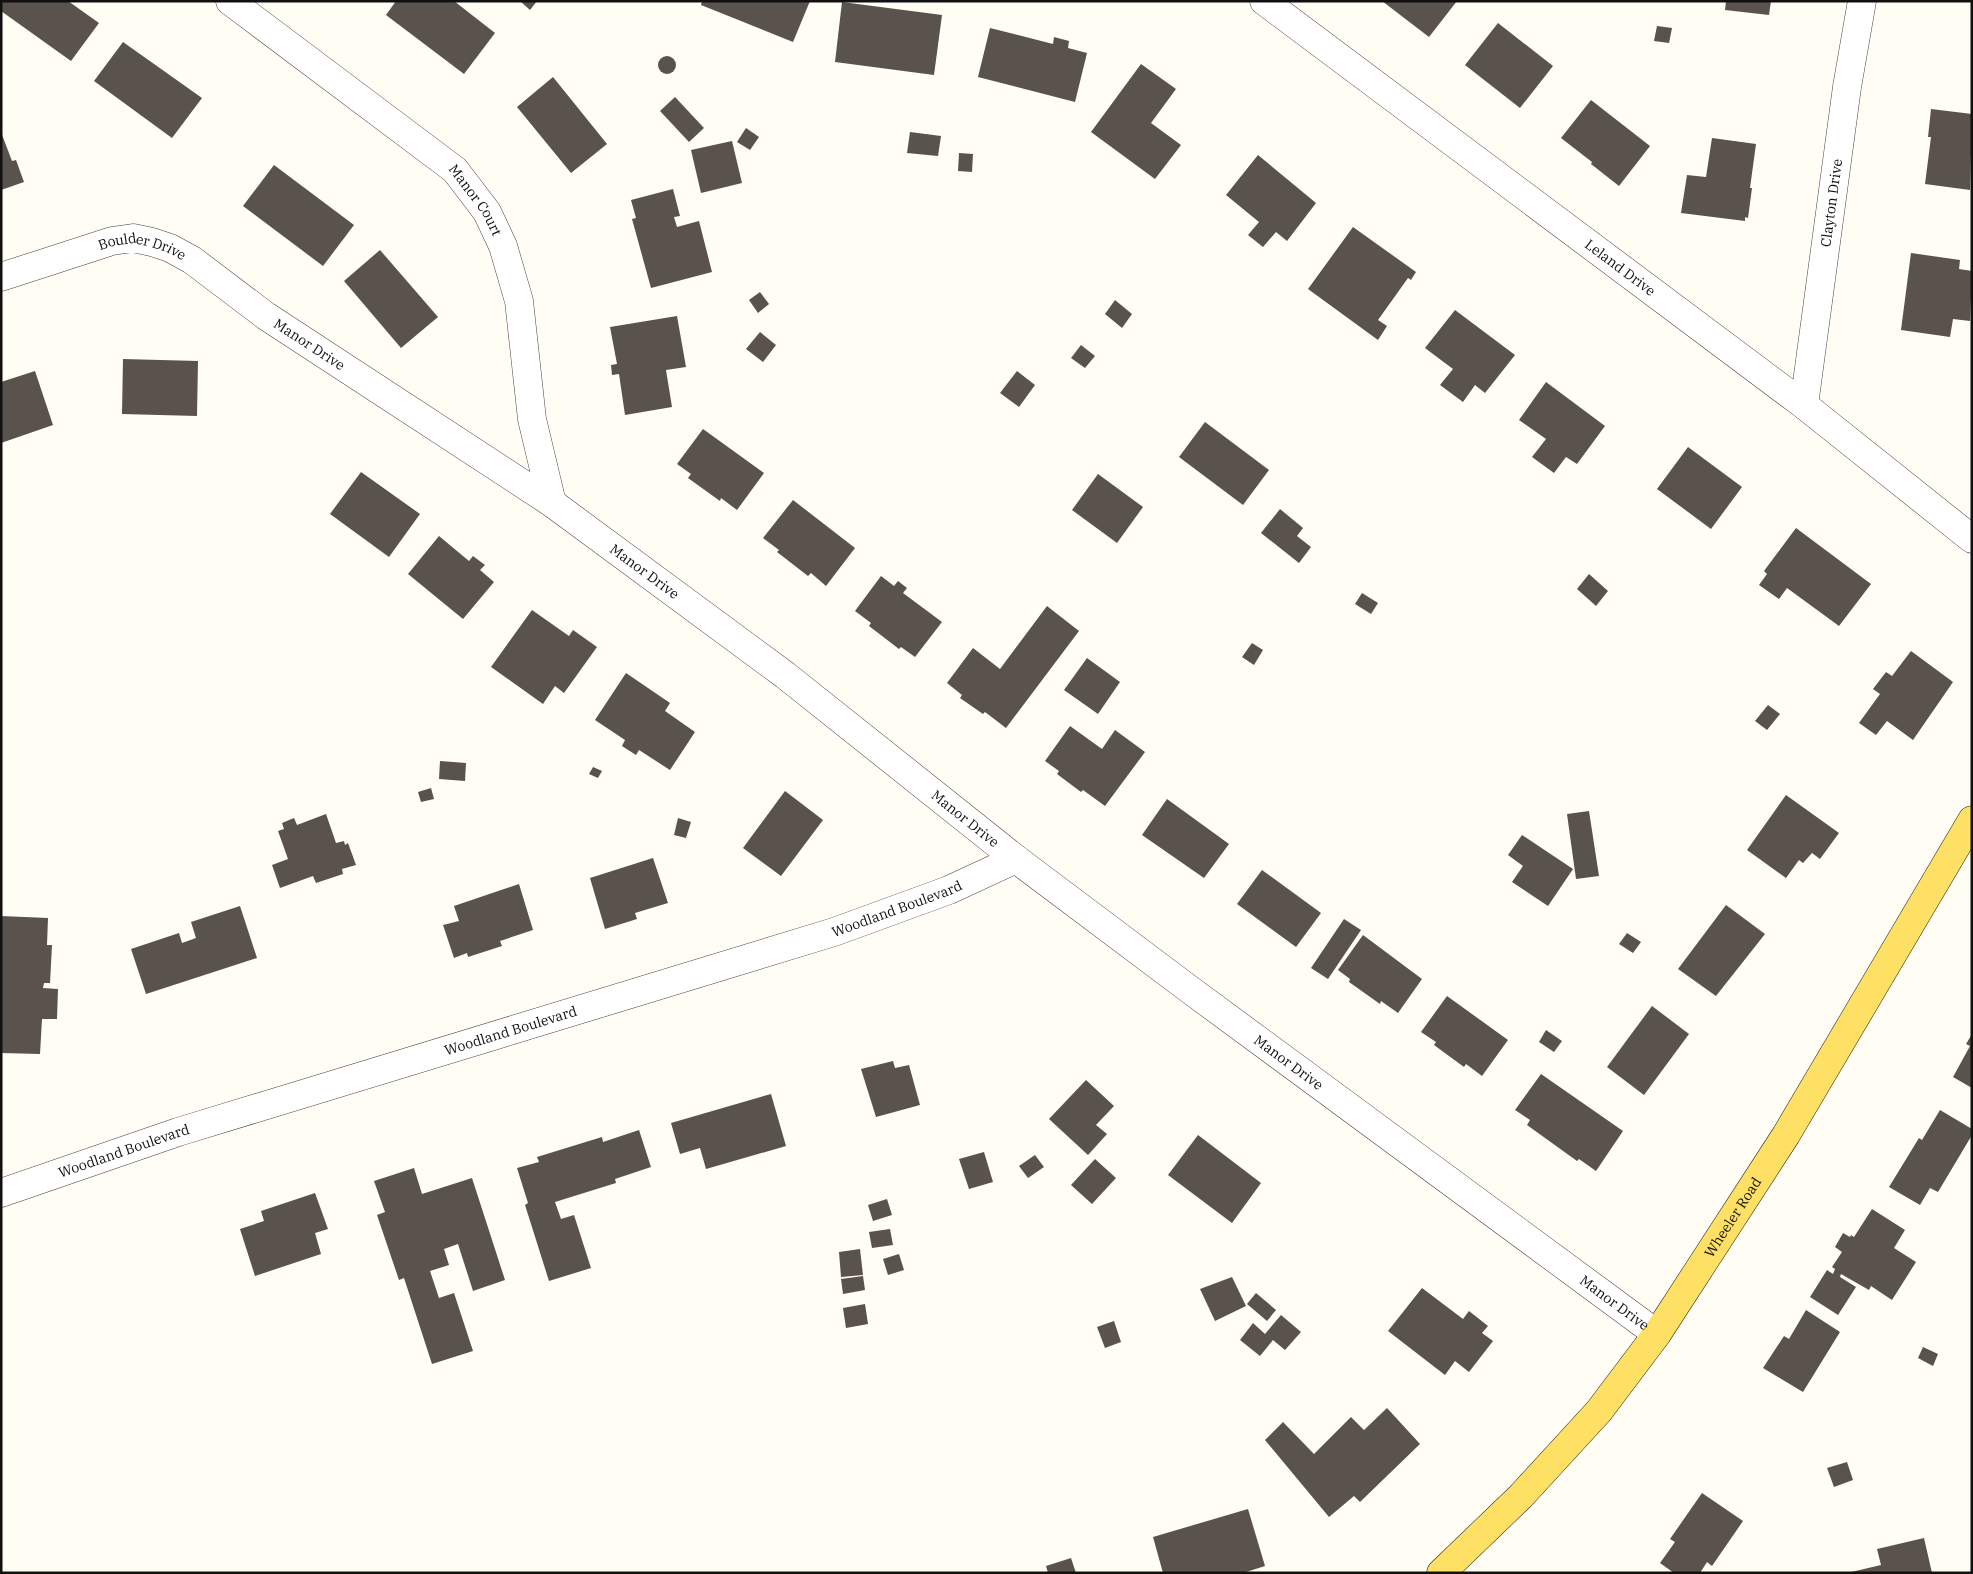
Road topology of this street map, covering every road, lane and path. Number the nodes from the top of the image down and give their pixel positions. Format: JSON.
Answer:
{"nodes":[{"id":1,"x":230,"y":1,"type":"edge"},
{"id":2,"x":1264,"y":1,"type":"edge"},
{"id":3,"x":1862,"y":1,"type":"edge"},
{"id":4,"x":1,"y":277,"type":"edge"},
{"id":5,"x":266,"y":316,"type":"joint"},
{"id":6,"x":1804,"y":405,"type":"junction"},
{"id":7,"x":552,"y":503,"type":"junction"},
{"id":8,"x":1972,"y":539,"type":"edge"},
{"id":9,"x":1972,"y":820,"type":"edge"},
{"id":10,"x":1016,"y":859,"type":"junction"},
{"id":11,"x":1,"y":1193,"type":"edge"},
{"id":12,"x":1657,"y":1334,"type":"junction"},
{"id":13,"x":1441,"y":1573,"type":"edge"}],
"edges":[{"from":1,"to":7,"type":"street","name":"Manor Court"},
{"from":2,"to":6,"type":"street","name":"Leland Drive"},
{"from":3,"to":6,"type":"street","name":"Clayton Drive"},
{"from":4,"to":5,"type":"street","name":"Boulder Drive"},
{"from":5,"to":7,"type":"street","name":"Manor Drive"},
{"from":6,"to":8,"type":"street","name":"Leland Drive"},
{"from":7,"to":10,"type":"street","name":"Manor Drive"},
{"from":9,"to":12,"type":"main road","name":"Wheeler Road"},
{"from":10,"to":11,"type":"street","name":"Woodland Boulevard"},
{"from":10,"to":12,"type":"street","name":"Manor Drive"},
{"from":12,"to":13,"type":"main road","name":"Wheeler Road"}]}
